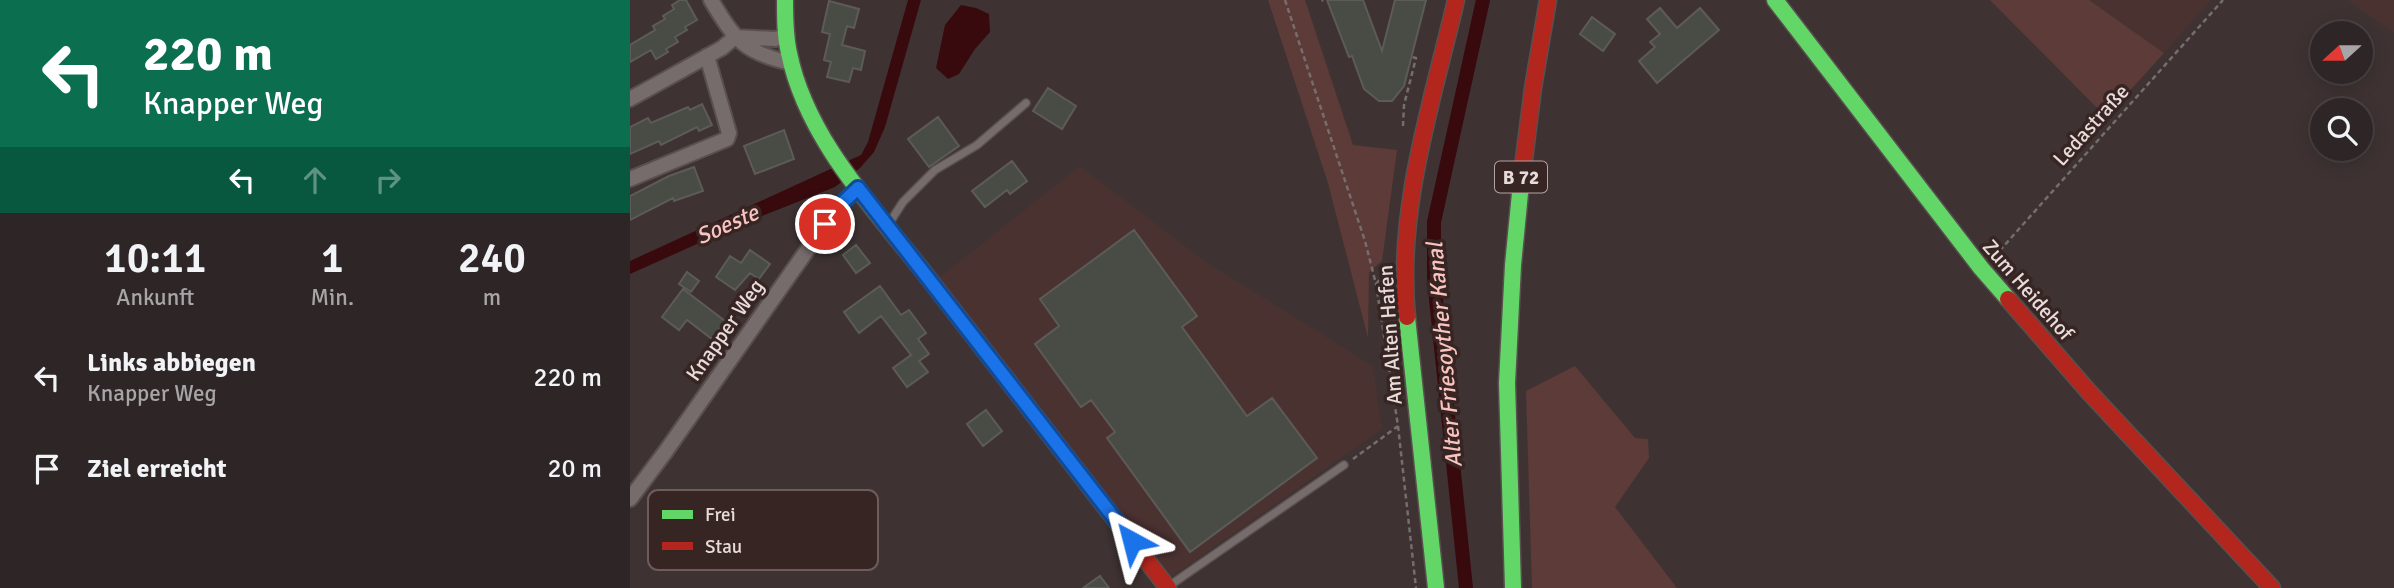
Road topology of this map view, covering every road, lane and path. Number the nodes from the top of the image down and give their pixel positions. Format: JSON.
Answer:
{"nodes":[{"id":1,"x":711,"y":0,"type":"edge"},
{"id":2,"x":785,"y":0,"type":"edge"},
{"id":3,"x":1285,"y":0,"type":"edge"},
{"id":4,"x":1456,"y":0,"type":"edge"},
{"id":5,"x":1548,"y":0,"type":"edge"},
{"id":6,"x":1775,"y":0,"type":"edge"},
{"id":7,"x":2223,"y":0,"type":"edge"},
{"id":8,"x":787,"y":36,"type":"junction"},
{"id":9,"x":736,"y":37,"type":"junction"},
{"id":10,"x":708,"y":56,"type":"junction"},
{"id":11,"x":1412,"y":57,"type":"dead end"},
{"id":12,"x":791,"y":63,"type":"junction"},
{"id":13,"x":630,"y":99,"type":"edge"},
{"id":14,"x":1026,"y":103,"type":"dead end"},
{"id":15,"x":1403,"y":126,"type":"dead end"},
{"id":16,"x":630,"y":178,"type":"edge"},
{"id":17,"x":855,"y":185,"type":"junction"},
{"id":18,"x":887,"y":225,"type":"junction"},
{"id":19,"x":1981,"y":268,"type":"junction"},
{"id":20,"x":1398,"y":426,"type":"junction"},
{"id":21,"x":1344,"y":465,"type":"joint"},
{"id":22,"x":630,"y":499,"type":"edge"},
{"id":23,"x":1167,"y":588,"type":"edge"},
{"id":24,"x":1416,"y":588,"type":"edge"},
{"id":25,"x":1436,"y":588,"type":"edge"},
{"id":26,"x":1513,"y":588,"type":"edge"},
{"id":27,"x":2272,"y":588,"type":"edge"}],
"edges":[{"from":1,"to":9,"type":"street"},
{"from":2,"to":8,"type":"main road"},
{"from":3,"to":20,"type":"path"},
{"from":4,"to":25,"type":"main road","name":"Am Alten Hafen"},
{"from":5,"to":26,"type":"main road","number":"B 72"},
{"from":6,"to":19,"type":"main road","name":"Zum Heidehof"},
{"from":7,"to":19,"type":"path","name":"Ledastraße"},
{"from":8,"to":9,"type":"street"},
{"from":8,"to":12,"type":"main road"},
{"from":9,"to":10,"type":"street"},
{"from":9,"to":12,"type":"street"},
{"from":10,"to":13,"type":"street"},
{"from":10,"to":16,"type":"street"},
{"from":11,"to":15,"type":"path"},
{"from":12,"to":17,"type":"main road"},
{"from":14,"to":18,"type":"lane"},
{"from":17,"to":18,"type":"main road"},
{"from":17,"to":22,"type":"street","name":"Knapper Weg"},
{"from":18,"to":23,"type":"main road"},
{"from":19,"to":27,"type":"main road","name":"Zum Heidehof"},
{"from":20,"to":21,"type":"path"},
{"from":20,"to":24,"type":"path"},
{"from":21,"to":23,"type":"lane"}]}
